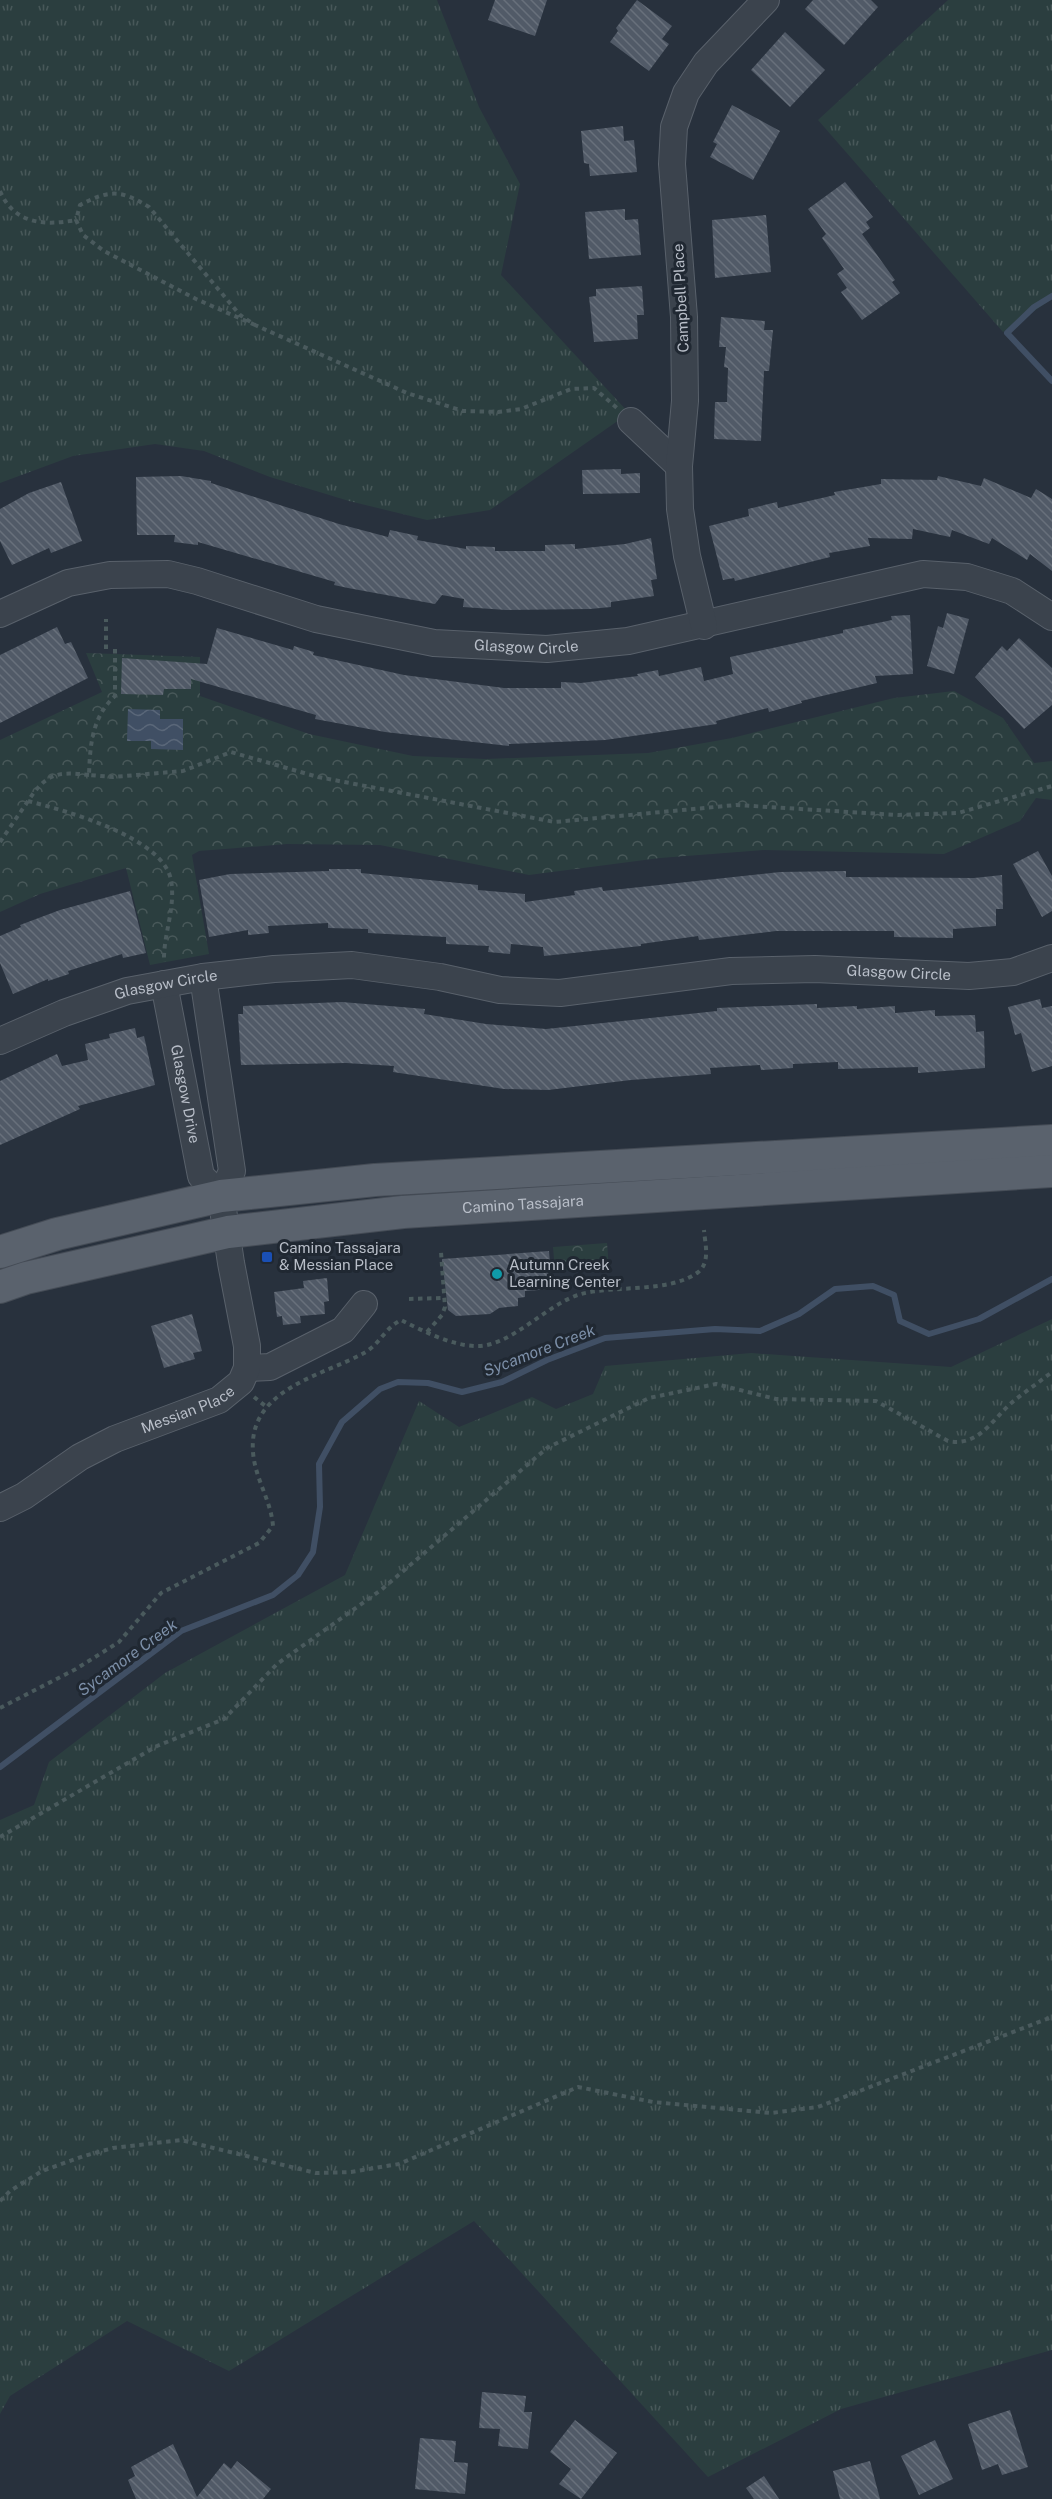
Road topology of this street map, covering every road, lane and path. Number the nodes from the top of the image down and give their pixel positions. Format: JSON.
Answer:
{"nodes":[{"id":1,"x":766,"y":0,"type":"edge"},
{"id":2,"x":0,"y":191,"type":"edge"},
{"id":3,"x":76,"y":220,"type":"junction"},
{"id":4,"x":255,"y":325,"type":"junction"},
{"id":5,"x":631,"y":421,"type":"joint"},
{"id":6,"x":679,"y":466,"type":"junction"},
{"id":7,"x":0,"y":614,"type":"edge"},
{"id":8,"x":1052,"y":617,"type":"edge"},
{"id":9,"x":106,"y":619,"type":"dead end"},
{"id":10,"x":704,"y":626,"type":"junction"},
{"id":11,"x":106,"y":649,"type":"dead end"},
{"id":12,"x":115,"y":649,"type":"dead end"},
{"id":13,"x":89,"y":776,"type":"junction"},
{"id":14,"x":1052,"y":786,"type":"edge"},
{"id":15,"x":28,"y":801,"type":"junction"},
{"id":16,"x":0,"y":842,"type":"edge"},
{"id":17,"x":1052,"y":958,"type":"edge"},
{"id":18,"x":202,"y":977,"type":"junction"},
{"id":19,"x":164,"y":984,"type":"junction"},
{"id":20,"x":0,"y":1041,"type":"edge"},
{"id":21,"x":1052,"y":1141,"type":"edge"},
{"id":22,"x":1052,"y":1171,"type":"edge"},
{"id":23,"x":221,"y":1196,"type":"junction"},
{"id":24,"x":704,"y":1230,"type":"dead end"},
{"id":25,"x":228,"y":1232,"type":"junction"},
{"id":26,"x":0,"y":1252,"type":"edge"},
{"id":27,"x":441,"y":1252,"type":"dead end"},
{"id":28,"x":0,"y":1287,"type":"edge"},
{"id":29,"x":444,"y":1298,"type":"junction"},
{"id":30,"x":409,"y":1299,"type":"dead end"},
{"id":31,"x":364,"y":1304,"type":"dead end"},
{"id":32,"x":427,"y":1332,"type":"junction"},
{"id":33,"x":247,"y":1368,"type":"junction"},
{"id":34,"x":1052,"y":1372,"type":"edge"},
{"id":35,"x":0,"y":1508,"type":"edge"},
{"id":36,"x":0,"y":1708,"type":"edge"},
{"id":37,"x":0,"y":1837,"type":"edge"},
{"id":38,"x":1052,"y":2017,"type":"edge"},
{"id":39,"x":0,"y":2201,"type":"edge"}],
"edges":[{"from":1,"to":6,"type":"street","name":"Campbell Place"},
{"from":2,"to":3,"type":"path"},
{"from":3,"to":4,"type":"path"},
{"from":3,"to":4,"type":"path"},
{"from":4,"to":5,"type":"path"},
{"from":5,"to":6,"type":"street"},
{"from":6,"to":10,"type":"street","name":"Campbell Place"},
{"from":7,"to":10,"type":"street","name":"Glasgow Circle"},
{"from":8,"to":10,"type":"street","name":"Glasgow Circle"},
{"from":9,"to":11,"type":"path"},
{"from":12,"to":13,"type":"path"},
{"from":13,"to":14,"type":"path"},
{"from":13,"to":15,"type":"path"},
{"from":15,"to":16,"type":"path"},
{"from":15,"to":19,"type":"path"},
{"from":17,"to":18,"type":"street","name":"Glasgow Circle"},
{"from":18,"to":19,"type":"street","name":"Glasgow Circle"},
{"from":18,"to":23,"type":"street"},
{"from":19,"to":20,"type":"street","name":"Glasgow Circle"},
{"from":19,"to":23,"type":"street","name":"Glasgow Drive"},
{"from":21,"to":23,"type":"main road"},
{"from":22,"to":25,"type":"main road","name":"Camino Tassajara"},
{"from":23,"to":25,"type":"street"},
{"from":23,"to":26,"type":"main road"},
{"from":24,"to":32,"type":"path"},
{"from":25,"to":28,"type":"main road","name":"Camino Tassajara"},
{"from":25,"to":33,"type":"street","name":"Messian Place"},
{"from":27,"to":29,"type":"path"},
{"from":29,"to":30,"type":"path"},
{"from":29,"to":32,"type":"path"},
{"from":31,"to":33,"type":"street"},
{"from":32,"to":36,"type":"path"},
{"from":33,"to":35,"type":"street","name":"Messian Place"},
{"from":34,"to":37,"type":"path"},
{"from":38,"to":39,"type":"path"}]}
